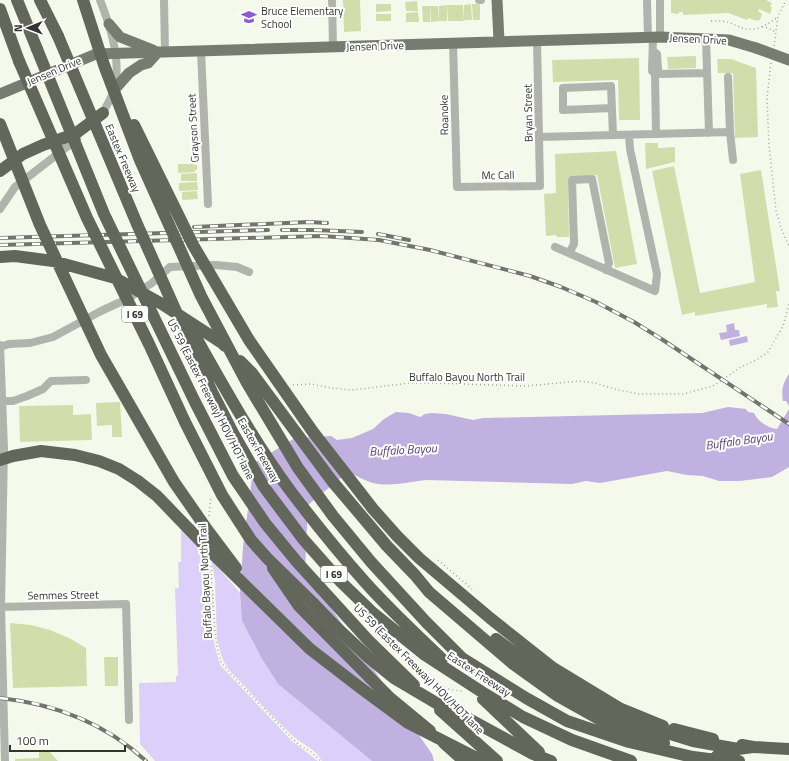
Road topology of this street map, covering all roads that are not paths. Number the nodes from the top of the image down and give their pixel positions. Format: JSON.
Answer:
{"nodes":[{"id":1,"x":17,"y":0,"type":"edge"},
{"id":2,"x":40,"y":0,"type":"edge"},
{"id":3,"x":83,"y":0,"type":"edge"},
{"id":4,"x":100,"y":0,"type":"edge"},
{"id":5,"x":164,"y":0,"type":"edge"},
{"id":6,"x":332,"y":0,"type":"edge"},
{"id":7,"x":497,"y":0,"type":"edge"},
{"id":8,"x":647,"y":0,"type":"edge"},
{"id":9,"x":660,"y":0,"type":"edge"},
{"id":10,"x":0,"y":9,"type":"edge"},
{"id":11,"x":109,"y":24,"type":"junction"},
{"id":12,"x":654,"y":37,"type":"junction"},
{"id":13,"x":706,"y":38,"type":"junction"},
{"id":14,"x":499,"y":41,"type":"junction"},
{"id":15,"x":538,"y":41,"type":"junction"},
{"id":16,"x":454,"y":43,"type":"junction"},
{"id":17,"x":333,"y":47,"type":"junction"},
{"id":18,"x":201,"y":51,"type":"junction"},
{"id":19,"x":115,"y":52,"type":"junction"},
{"id":20,"x":162,"y":52,"type":"junction"},
{"id":21,"x":789,"y":60,"type":"edge"},
{"id":22,"x":104,"y":65,"type":"junction"},
{"id":23,"x":707,"y":73,"type":"junction"},
{"id":24,"x":655,"y":74,"type":"junction"},
{"id":25,"x":728,"y":76,"type":"dead end"},
{"id":26,"x":114,"y":90,"type":"junction"},
{"id":27,"x":0,"y":94,"type":"edge"},
{"id":28,"x":612,"y":108,"type":"junction"},
{"id":29,"x":103,"y":113,"type":"junction"},
{"id":30,"x":0,"y":124,"type":"edge"},
{"id":31,"x":730,"y":132,"type":"junction"},
{"id":32,"x":709,"y":133,"type":"junction"},
{"id":33,"x":656,"y":134,"type":"junction"},
{"id":34,"x":613,"y":135,"type":"junction"},
{"id":35,"x":629,"y":135,"type":"junction"},
{"id":36,"x":539,"y":137,"type":"junction"},
{"id":37,"x":733,"y":160,"type":"dead end"},
{"id":38,"x":0,"y":171,"type":"edge"},
{"id":39,"x":540,"y":186,"type":"joint"},
{"id":40,"x":456,"y":187,"type":"joint"},
{"id":41,"x":208,"y":204,"type":"dead end"},
{"id":42,"x":0,"y":209,"type":"edge"},
{"id":43,"x":554,"y":247,"type":"dead end"},
{"id":44,"x":569,"y":253,"type":"junction"},
{"id":45,"x":0,"y":257,"type":"edge"},
{"id":46,"x":156,"y":269,"type":"junction"},
{"id":47,"x":606,"y":270,"type":"junction"},
{"id":48,"x":249,"y":272,"type":"dead end"},
{"id":49,"x":0,"y":346,"type":"edge"},
{"id":50,"x":86,"y":380,"type":"dead end"},
{"id":51,"x":2,"y":396,"type":"edge"},
{"id":52,"x":1,"y":414,"type":"edge"},
{"id":53,"x":0,"y":460,"type":"edge"},
{"id":54,"x":267,"y":558,"type":"junction"},
{"id":55,"x":416,"y":575,"type":"junction"},
{"id":56,"x":0,"y":607,"type":"edge"},
{"id":57,"x":269,"y":608,"type":"junction"},
{"id":58,"x":129,"y":720,"type":"dead end"},
{"id":59,"x":753,"y":748,"type":"junction"},
{"id":60,"x":789,"y":749,"type":"edge"},
{"id":61,"x":5,"y":761,"type":"edge"},
{"id":62,"x":464,"y":761,"type":"edge"},
{"id":63,"x":482,"y":761,"type":"edge"},
{"id":64,"x":497,"y":761,"type":"edge"},
{"id":65,"x":548,"y":761,"type":"edge"},
{"id":66,"x":551,"y":761,"type":"edge"},
{"id":67,"x":631,"y":761,"type":"edge"},
{"id":68,"x":724,"y":761,"type":"edge"},
{"id":69,"x":739,"y":761,"type":"edge"}],
"edges":[{"from":1,"to":64,"type":"highway","name":"US 59 (Eastex Freeway) HOV/HOT lane","number":"I 69","bridge":true},
{"from":2,"to":46,"type":"highway","name":"Eastex Freeway","number":"I 69","bridge":true},
{"from":3,"to":22,"type":"highway","bridge":true},
{"from":4,"to":11,"type":"street"},
{"from":5,"to":20,"type":"street"},
{"from":6,"to":17,"type":"street"},
{"from":7,"to":14,"type":"main road"},
{"from":8,"to":12,"type":"street"},
{"from":9,"to":12,"type":"street"},
{"from":10,"to":54,"type":"highway","number":"I 69","bridge":true},
{"from":11,"to":19,"type":"street"},
{"from":11,"to":20,"type":"main road"},
{"from":12,"to":13,"type":"main road","name":"Jensen Drive"},
{"from":12,"to":15,"type":"main road","name":"Jensen Drive"},
{"from":12,"to":24,"type":"street"},
{"from":13,"to":21,"type":"main road","name":"Jensen Drive","bridge":true},
{"from":13,"to":23,"type":"street"},
{"from":14,"to":15,"type":"main road","name":"Jensen Drive"},
{"from":14,"to":16,"type":"main road","name":"Jensen Drive"},
{"from":15,"to":36,"type":"street","name":"Bryan Street"},
{"from":16,"to":17,"type":"main road","name":"Jensen Drive"},
{"from":16,"to":40,"type":"street","name":"Roanoke"},
{"from":17,"to":18,"type":"main road","name":"Jensen Drive"},
{"from":18,"to":20,"type":"main road","name":"Jensen Drive"},
{"from":18,"to":41,"type":"street","name":"Grayson Street"},
{"from":19,"to":20,"type":"main road","name":"Jensen Drive"},
{"from":19,"to":26,"type":"street"},
{"from":19,"to":27,"type":"main road","name":"Jensen Drive"},
{"from":20,"to":26,"type":"main road"},
{"from":22,"to":59,"type":"highway","bridge":true},
{"from":22,"to":68,"type":"highway","bridge":true},
{"from":23,"to":24,"type":"street"},
{"from":23,"to":32,"type":"street"},
{"from":24,"to":33,"type":"street"},
{"from":25,"to":31,"type":"street"},
{"from":26,"to":29,"type":"street"},
{"from":28,"to":28,"type":"street"},
{"from":28,"to":34,"type":"street"},
{"from":29,"to":38,"type":"highway"},
{"from":29,"to":42,"type":"street"},
{"from":30,"to":57,"type":"highway","bridge":true},
{"from":31,"to":32,"type":"street"},
{"from":31,"to":37,"type":"street"},
{"from":32,"to":33,"type":"street"},
{"from":33,"to":35,"type":"street"},
{"from":34,"to":35,"type":"street"},
{"from":34,"to":36,"type":"street"},
{"from":35,"to":47,"type":"street"},
{"from":36,"to":39,"type":"street","name":"Bryan Street"},
{"from":39,"to":40,"type":"street","name":"Mc Call"},
{"from":43,"to":44,"type":"street"},
{"from":44,"to":47,"type":"street"},
{"from":44,"to":47,"type":"street"},
{"from":45,"to":55,"type":"highway","bridge":true},
{"from":46,"to":65,"type":"highway","bridge":true},
{"from":46,"to":67,"type":"highway","name":"Eastex Freeway","number":"I 69","bridge":true},
{"from":48,"to":49,"type":"street"},
{"from":49,"to":51,"type":"street"},
{"from":50,"to":51,"type":"street"},
{"from":51,"to":52,"type":"street"},
{"from":52,"to":56,"type":"street"},
{"from":53,"to":57,"type":"highway","bridge":true},
{"from":54,"to":62,"type":"highway","bridge":true},
{"from":54,"to":66,"type":"highway","number":"I 69","bridge":true},
{"from":55,"to":59,"type":"highway","bridge":true},
{"from":55,"to":69,"type":"highway","bridge":true},
{"from":56,"to":58,"type":"street","name":"Semmes Street"},
{"from":56,"to":61,"type":"street"},
{"from":57,"to":63,"type":"highway","bridge":true},
{"from":59,"to":60,"type":"highway"}]}
